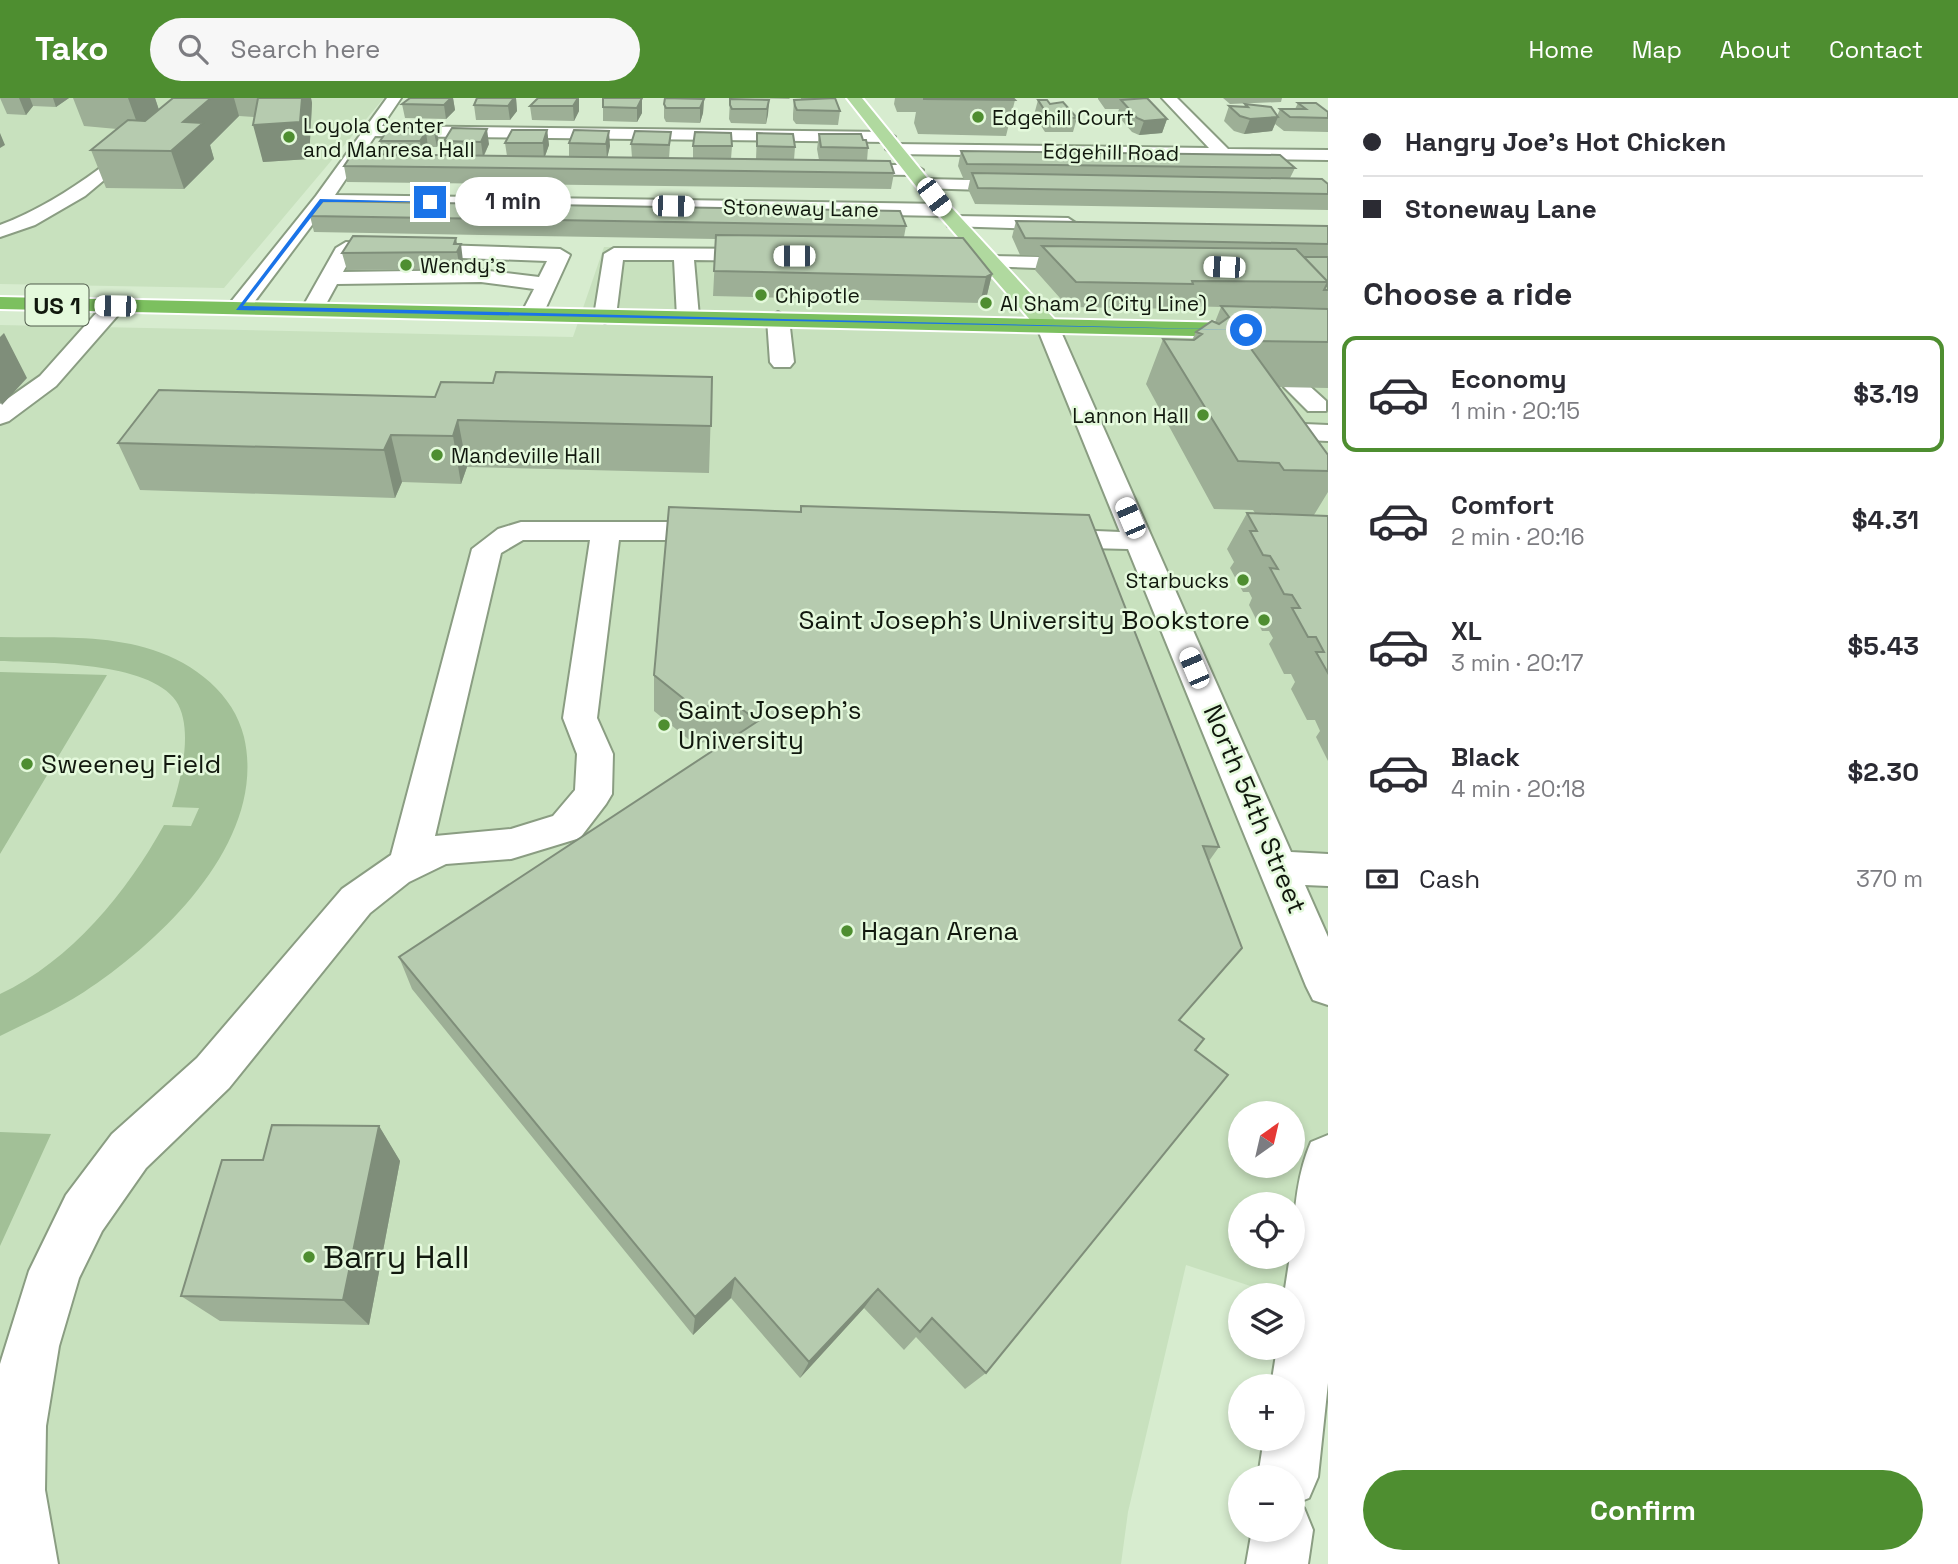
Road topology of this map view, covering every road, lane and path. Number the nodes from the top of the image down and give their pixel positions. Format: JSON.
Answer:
{"nodes":[{"id":1,"x":195,"y":98,"type":"edge"},
{"id":2,"x":394,"y":98,"type":"edge"},
{"id":3,"x":854,"y":98,"type":"edge"},
{"id":4,"x":1169,"y":98,"type":"edge"},
{"id":5,"x":370,"y":131,"type":"junction"},
{"id":6,"x":891,"y":143,"type":"junction"},
{"id":7,"x":1223,"y":153,"type":"junction"},
{"id":8,"x":1294,"y":154,"type":"junction"},
{"id":9,"x":1328,"y":155,"type":"edge"},
{"id":10,"x":348,"y":163,"type":"junction"},
{"id":11,"x":372,"y":163,"type":"edge"},
{"id":12,"x":819,"y":169,"type":"edge"},
{"id":13,"x":1311,"y":169,"type":"dead end"},
{"id":14,"x":919,"y":177,"type":"junction"},
{"id":15,"x":1035,"y":186,"type":"edge"},
{"id":16,"x":322,"y":200,"type":"junction"},
{"id":17,"x":949,"y":216,"type":"junction"},
{"id":18,"x":1091,"y":224,"type":"edge"},
{"id":19,"x":0,"y":231,"type":"edge"},
{"id":20,"x":498,"y":253,"type":"junction"},
{"id":21,"x":684,"y":254,"type":"junction"},
{"id":22,"x":780,"y":256,"type":"edge"},
{"id":23,"x":958,"y":257,"type":"edge"},
{"id":24,"x":988,"y":260,"type":"junction"},
{"id":25,"x":1111,"y":264,"type":"edge"},
{"id":26,"x":481,"y":276,"type":"junction"},
{"id":27,"x":331,"y":278,"type":"junction"},
{"id":28,"x":546,"y":284,"type":"junction"},
{"id":29,"x":0,"y":303,"type":"edge"},
{"id":30,"x":115,"y":306,"type":"junction"},
{"id":31,"x":238,"y":308,"type":"junction"},
{"id":32,"x":312,"y":310,"type":"junction"},
{"id":33,"x":532,"y":314,"type":"junction"},
{"id":34,"x":605,"y":316,"type":"junction"},
{"id":35,"x":688,"y":317,"type":"junction"},
{"id":36,"x":778,"y":319,"type":"junction"},
{"id":37,"x":1047,"y":324,"type":"junction"},
{"id":38,"x":1328,"y":332,"type":"edge"},
{"id":39,"x":782,"y":362,"type":"dead end"},
{"id":40,"x":1296,"y":387,"type":"edge"},
{"id":41,"x":1323,"y":407,"type":"edge"},
{"id":42,"x":0,"y":416,"type":"edge"},
{"id":43,"x":1328,"y":433,"type":"edge"},
{"id":44,"x":607,"y":531,"type":"junction"},
{"id":45,"x":746,"y":531,"type":"edge"},
{"id":46,"x":1026,"y":537,"type":"edge"},
{"id":47,"x":1140,"y":541,"type":"junction"},
{"id":48,"x":408,"y":865,"type":"junction"},
{"id":49,"x":1279,"y":867,"type":"junction"},
{"id":50,"x":1328,"y":870,"type":"edge"},
{"id":51,"x":1328,"y":986,"type":"edge"},
{"id":52,"x":1328,"y":1159,"type":"edge"},
{"id":53,"x":1319,"y":1315,"type":"edge"},
{"id":54,"x":1305,"y":1381,"type":"edge"},
{"id":55,"x":1280,"y":1542,"type":"edge"},
{"id":56,"x":27,"y":1564,"type":"edge"},
{"id":57,"x":1277,"y":1564,"type":"edge"}],
"edges":[{"from":1,"to":19,"type":"street"},
{"from":2,"to":5,"type":"street"},
{"from":3,"to":6,"type":"main road"},
{"from":4,"to":7,"type":"street"},
{"from":5,"to":6,"type":"street","name":"Edgehill Road"},
{"from":5,"to":10,"type":"street"},
{"from":6,"to":7,"type":"street","name":"Edgehill Road"},
{"from":6,"to":14,"type":"main road"},
{"from":7,"to":8,"type":"street","name":"Edgehill Road"},
{"from":8,"to":9,"type":"street","name":"Edgehill Road"},
{"from":8,"to":13,"type":"street"},
{"from":10,"to":11,"type":"street"},
{"from":10,"to":16,"type":"street"},
{"from":12,"to":14,"type":"street"},
{"from":14,"to":15,"type":"street"},
{"from":14,"to":17,"type":"main road"},
{"from":16,"to":17,"type":"street","name":"Stoneway Lane"},
{"from":16,"to":31,"type":"street"},
{"from":17,"to":18,"type":"street","name":"Stoneway Lane"},
{"from":17,"to":24,"type":"main road"},
{"from":20,"to":26,"type":"street"},
{"from":20,"to":27,"type":"street"},
{"from":20,"to":28,"type":"street"},
{"from":21,"to":22,"type":"street"},
{"from":21,"to":34,"type":"street"},
{"from":21,"to":35,"type":"street"},
{"from":23,"to":24,"type":"street"},
{"from":24,"to":25,"type":"street"},
{"from":24,"to":37,"type":"main road"},
{"from":26,"to":27,"type":"street"},
{"from":26,"to":28,"type":"street"},
{"from":27,"to":32,"type":"street"},
{"from":28,"to":33,"type":"street"},
{"from":29,"to":30,"type":"highway","number":"US 1"},
{"from":30,"to":31,"type":"highway","number":"US 1"},
{"from":30,"to":42,"type":"street"},
{"from":31,"to":32,"type":"highway","number":"US 1"},
{"from":32,"to":33,"type":"highway","number":"US 1"},
{"from":33,"to":34,"type":"highway","number":"US 1"},
{"from":34,"to":35,"type":"highway","number":"US 1"},
{"from":35,"to":36,"type":"highway","number":"US 1"},
{"from":36,"to":37,"type":"highway","number":"US 1"},
{"from":36,"to":39,"type":"street"},
{"from":37,"to":38,"type":"highway","number":"US 1"},
{"from":37,"to":47,"type":"street","name":"North 54th Street"},
{"from":40,"to":41,"type":"street"},
{"from":41,"to":43,"type":"street"},
{"from":44,"to":45,"type":"street"},
{"from":44,"to":48,"type":"street"},
{"from":44,"to":48,"type":"street"},
{"from":46,"to":47,"type":"street"},
{"from":47,"to":49,"type":"street","name":"North 54th Street"},
{"from":48,"to":56,"type":"street"},
{"from":49,"to":50,"type":"street"},
{"from":49,"to":51,"type":"street","name":"North 54th Street"},
{"from":52,"to":53,"type":"street"},
{"from":53,"to":54,"type":"street"},
{"from":55,"to":57,"type":"street"}]}
